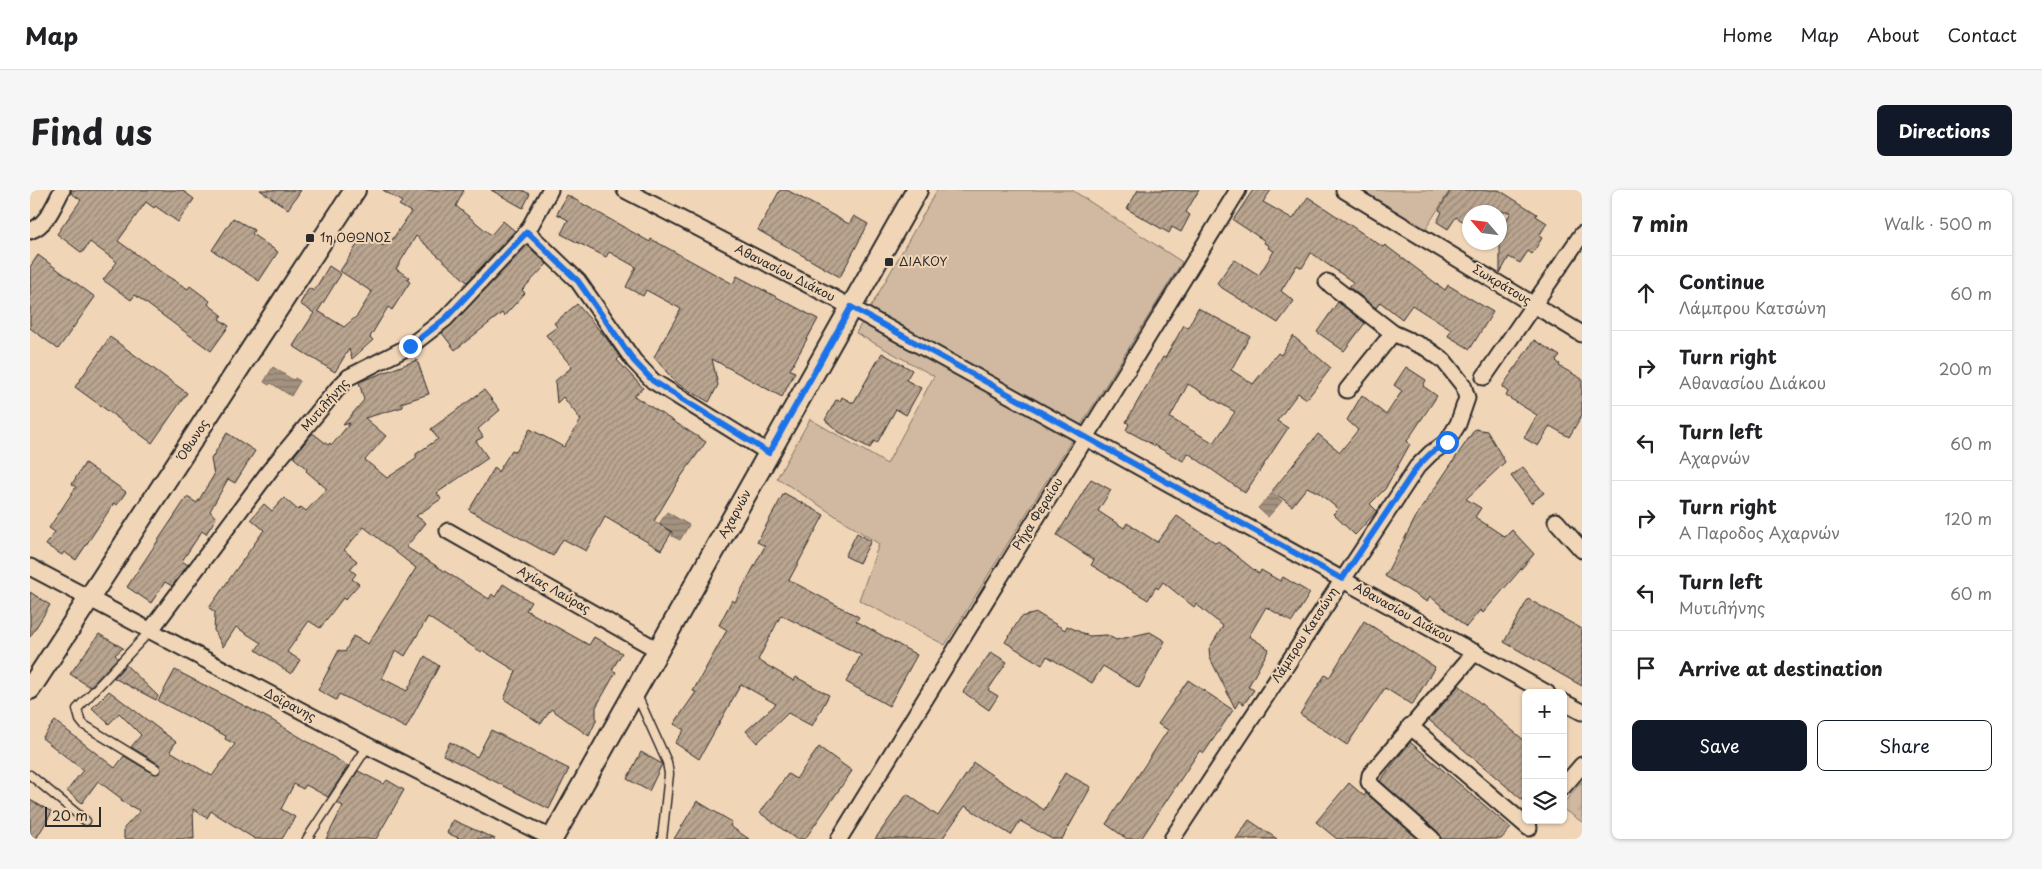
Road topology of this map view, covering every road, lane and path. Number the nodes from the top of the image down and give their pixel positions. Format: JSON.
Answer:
{"nodes":[{"id":1,"x":62,"y":190,"type":"edge"},
{"id":2,"x":355,"y":190,"type":"edge"},
{"id":3,"x":550,"y":190,"type":"edge"},
{"id":4,"x":625,"y":190,"type":"edge"},
{"id":5,"x":917,"y":190,"type":"edge"},
{"id":6,"x":1238,"y":190,"type":"edge"},
{"id":7,"x":1344,"y":190,"type":"edge"},
{"id":8,"x":30,"y":231,"type":"edge"},
{"id":9,"x":527,"y":232,"type":"junction"},
{"id":10,"x":1582,"y":234,"type":"edge"},
{"id":11,"x":1327,"y":282,"type":"dead end"},
{"id":12,"x":1533,"y":304,"type":"junction"},
{"id":13,"x":851,"y":307,"type":"junction"},
{"id":14,"x":1394,"y":333,"type":"junction"},
{"id":15,"x":1582,"y":334,"type":"edge"},
{"id":16,"x":1484,"y":377,"type":"dead end"},
{"id":17,"x":1346,"y":390,"type":"dead end"},
{"id":18,"x":1086,"y":437,"type":"junction"},
{"id":19,"x":769,"y":453,"type":"junction"},
{"id":20,"x":1556,"y":521,"type":"dead end"},
{"id":21,"x":448,"y":530,"type":"dead end"},
{"id":22,"x":1582,"y":550,"type":"edge"},
{"id":23,"x":30,"y":567,"type":"edge"},
{"id":24,"x":1342,"y":579,"type":"junction"},
{"id":25,"x":89,"y":599,"type":"junction"},
{"id":26,"x":150,"y":632,"type":"junction"},
{"id":27,"x":658,"y":650,"type":"junction"},
{"id":28,"x":1475,"y":652,"type":"junction"},
{"id":29,"x":30,"y":689,"type":"edge"},
{"id":30,"x":1540,"y":689,"type":"edge"},
{"id":31,"x":636,"y":691,"type":"junction"},
{"id":32,"x":1567,"y":704,"type":"edge"},
{"id":33,"x":1582,"y":712,"type":"edge"},
{"id":34,"x":1410,"y":726,"type":"junction"},
{"id":35,"x":368,"y":746,"type":"junction"},
{"id":36,"x":1582,"y":765,"type":"edge"},
{"id":37,"x":156,"y":769,"type":"dead end"},
{"id":38,"x":30,"y":775,"type":"edge"},
{"id":39,"x":1567,"y":782,"type":"edge"},
{"id":40,"x":86,"y":821,"type":"dead end"},
{"id":41,"x":1528,"y":829,"type":"edge"},
{"id":42,"x":307,"y":839,"type":"edge"},
{"id":43,"x":552,"y":839,"type":"edge"},
{"id":44,"x":662,"y":839,"type":"edge"},
{"id":45,"x":839,"y":839,"type":"edge"},
{"id":46,"x":1172,"y":839,"type":"edge"},
{"id":47,"x":1432,"y":839,"type":"edge"}],
"edges":[{"from":1,"to":8,"type":"street"},
{"from":2,"to":25,"type":"street","name":"Όθωνος"},
{"from":3,"to":9,"type":"street","name":"Μυτιλήνης"},
{"from":4,"to":13,"type":"street","name":"Αθανασίου Διάκου"},
{"from":5,"to":13,"type":"street","name":"Αχαρνών"},
{"from":6,"to":18,"type":"street","name":"Ρήγα Φεραίου"},
{"from":7,"to":12,"type":"street","name":"Σωκράτους"},
{"from":9,"to":19,"type":"street"},
{"from":9,"to":26,"type":"street","name":"Μυτιλήνης"},
{"from":10,"to":12,"type":"street"},
{"from":11,"to":14,"type":"street"},
{"from":12,"to":15,"type":"street","name":"Σωκράτους"},
{"from":12,"to":16,"type":"street"},
{"from":13,"to":18,"type":"street","name":"Αθανασίου Διάκου"},
{"from":13,"to":19,"type":"street","name":"Αχαρνών"},
{"from":14,"to":17,"type":"street"},
{"from":14,"to":24,"type":"street","name":"Λάμπρου Κατσώνη"},
{"from":18,"to":24,"type":"street","name":"Αθανασίου Διάκου"},
{"from":18,"to":45,"type":"street","name":"Ρήγα Φεραίου"},
{"from":19,"to":27,"type":"street","name":"Αχαρνών"},
{"from":20,"to":22,"type":"street"},
{"from":21,"to":27,"type":"street","name":"Αγίας Λαύρας"},
{"from":23,"to":25,"type":"street","name":"Δοϊρανης"},
{"from":24,"to":28,"type":"street","name":"Αθανασίου Διάκου"},
{"from":24,"to":46,"type":"street","name":"Λάμπρου Κατσώνη"},
{"from":25,"to":26,"type":"street","name":"Δοϊρανης"},
{"from":25,"to":29,"type":"street","name":"Όθωνος"},
{"from":26,"to":35,"type":"street","name":"Δοϊρανης"},
{"from":26,"to":37,"type":"lane"},
{"from":27,"to":31,"type":"street","name":"Αχαρνών"},
{"from":28,"to":30,"type":"street","name":"Αθανασίου Διάκου"},
{"from":28,"to":34,"type":"street"},
{"from":31,"to":43,"type":"street","name":"Αχαρνών"},
{"from":31,"to":44,"type":"lane"},
{"from":32,"to":33,"type":"street"},
{"from":34,"to":41,"type":"street"},
{"from":34,"to":47,"type":"street"},
{"from":35,"to":42,"type":"lane"},
{"from":35,"to":43,"type":"street","name":"Δοϊρανης"},
{"from":36,"to":39,"type":"street"},
{"from":38,"to":40,"type":"lane"}]}
